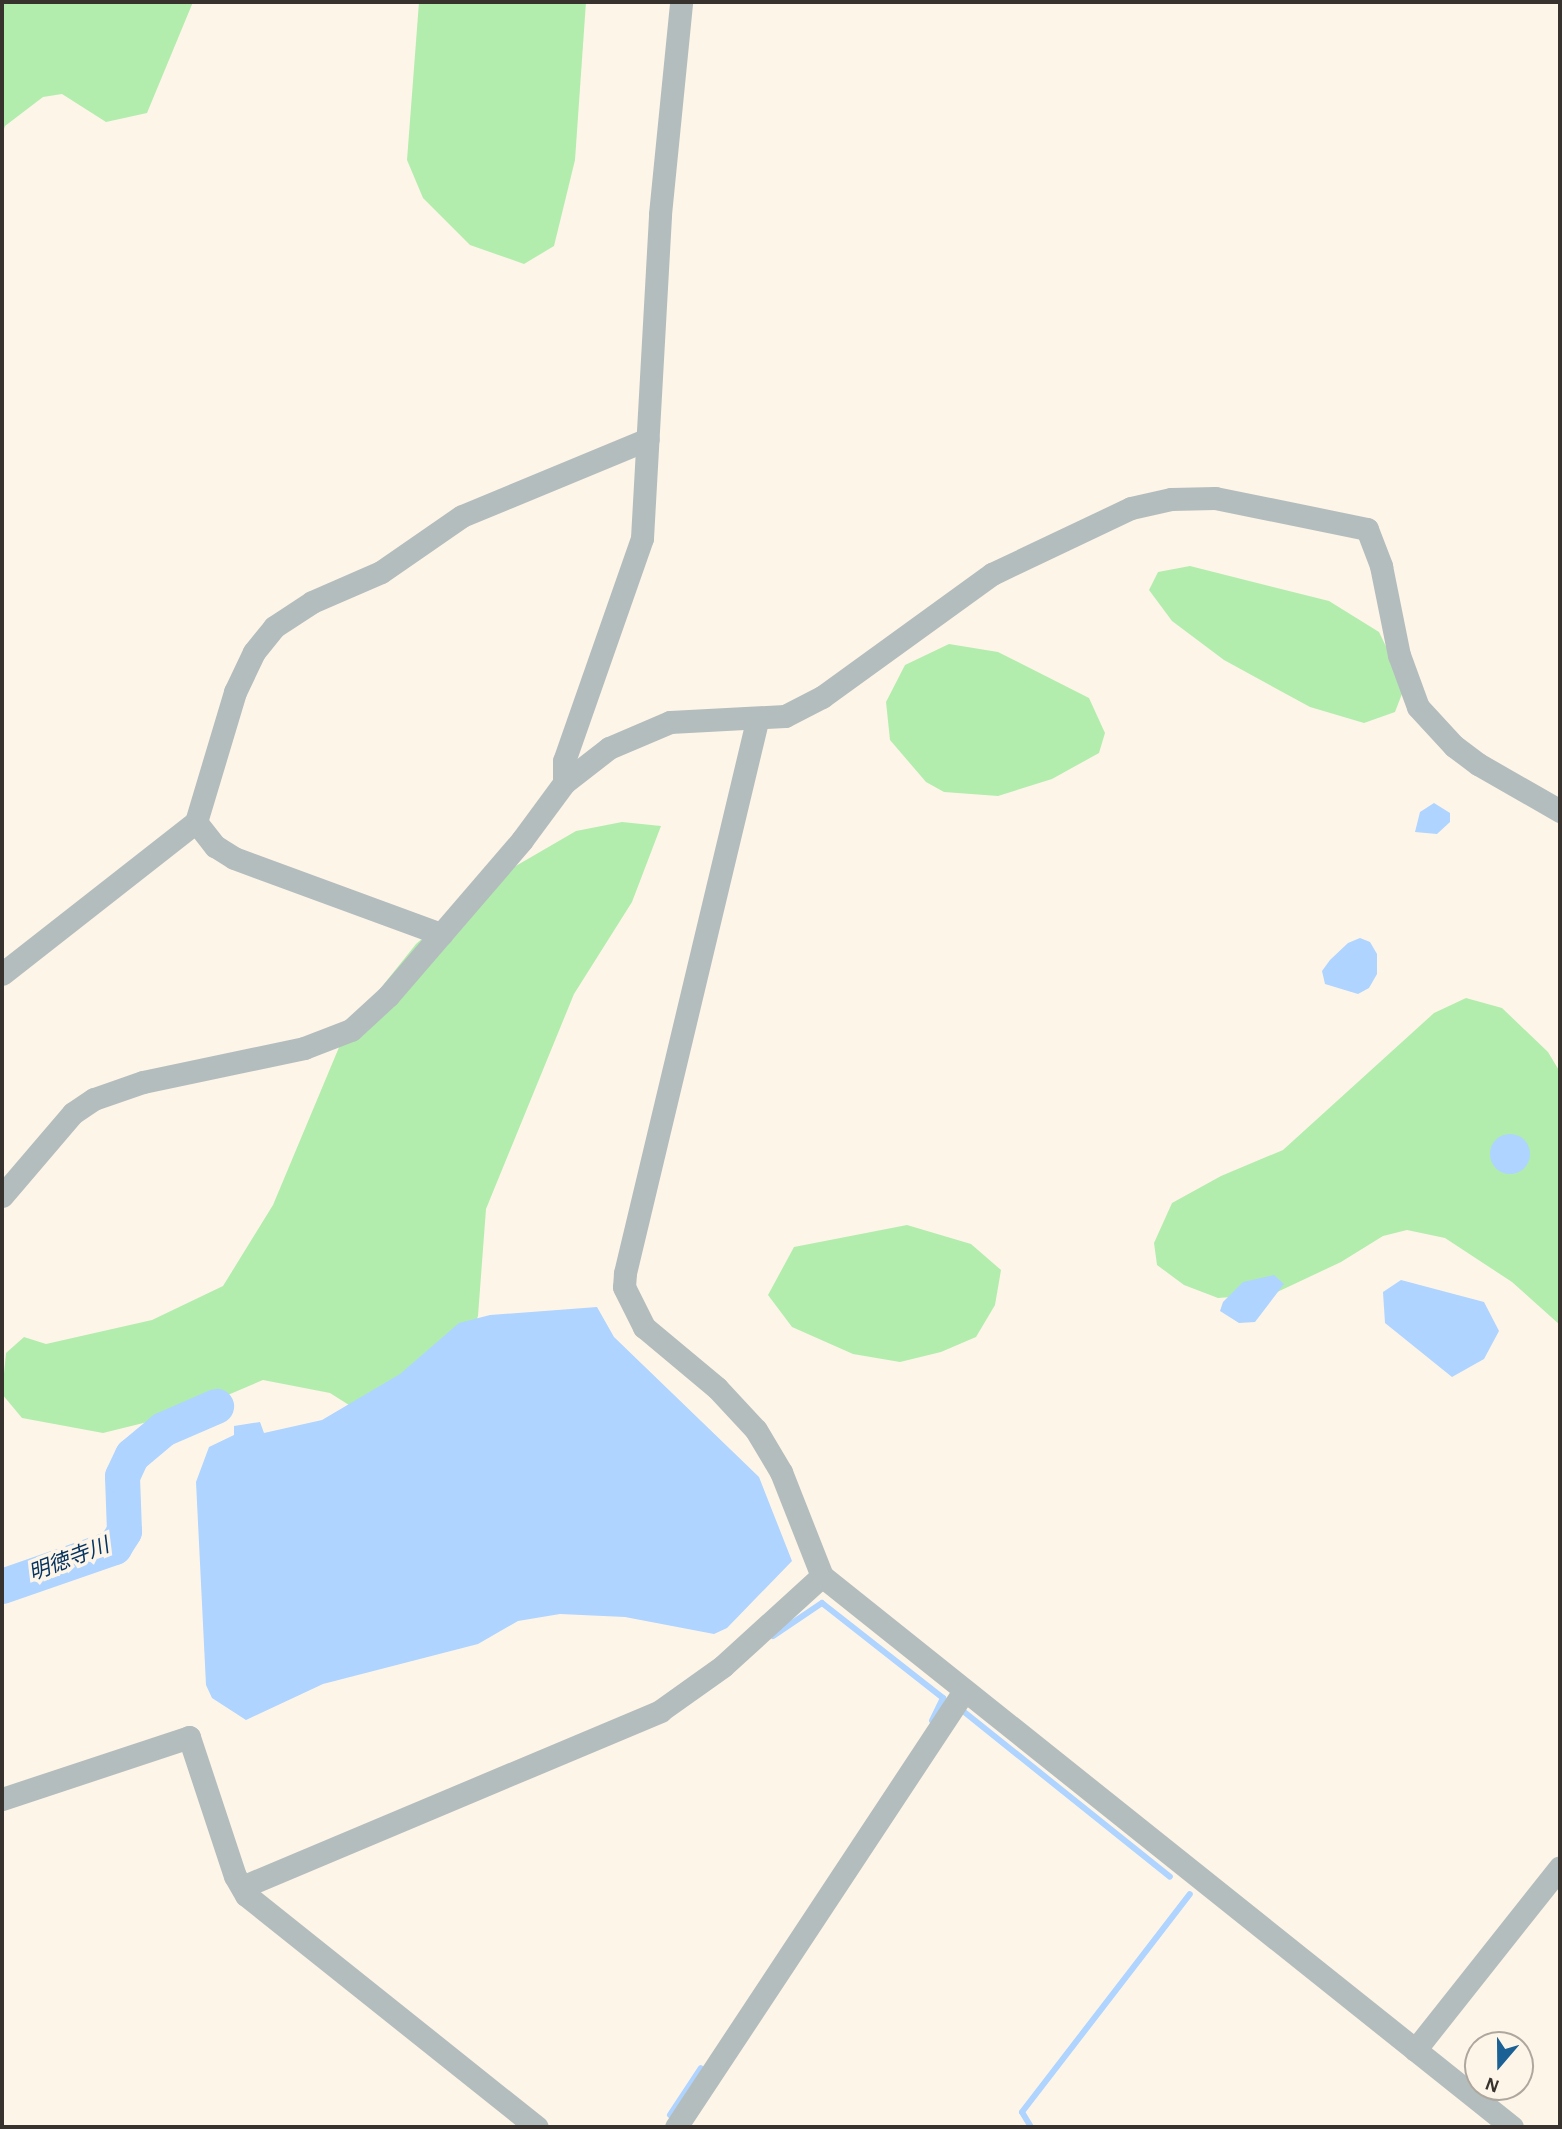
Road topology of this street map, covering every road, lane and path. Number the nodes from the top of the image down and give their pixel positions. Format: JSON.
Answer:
{"nodes":[{"id":1,"x":681,"y":2,"type":"edge"},
{"id":2,"x":648,"y":439,"type":"junction"},
{"id":3,"x":757,"y":721,"type":"junction"},
{"id":4,"x":564,"y":783,"type":"junction"},
{"id":5,"x":1560,"y":811,"type":"edge"},
{"id":6,"x":196,"y":822,"type":"junction"},
{"id":7,"x":441,"y":934,"type":"junction"},
{"id":8,"x":2,"y":974,"type":"edge"},
{"id":9,"x":2,"y":1196,"type":"edge"},
{"id":10,"x":822,"y":1576,"type":"junction"},
{"id":11,"x":964,"y":1691,"type":"junction"},
{"id":12,"x":2,"y":1799,"type":"edge"},
{"id":13,"x":1560,"y":1867,"type":"edge"},
{"id":14,"x":242,"y":1887,"type":"junction"},
{"id":15,"x":1415,"y":2050,"type":"junction"},
{"id":16,"x":537,"y":2127,"type":"edge"},
{"id":17,"x":676,"y":2127,"type":"edge"},
{"id":18,"x":1512,"y":2127,"type":"edge"}],
"edges":[{"from":1,"to":2,"type":"street"},
{"from":2,"to":4,"type":"street"},
{"from":2,"to":6,"type":"street"},
{"from":3,"to":4,"type":"street"},
{"from":3,"to":5,"type":"street"},
{"from":3,"to":10,"type":"street"},
{"from":4,"to":7,"type":"street"},
{"from":6,"to":7,"type":"street"},
{"from":6,"to":8,"type":"street"},
{"from":7,"to":9,"type":"street"},
{"from":10,"to":11,"type":"street"},
{"from":10,"to":14,"type":"street"},
{"from":11,"to":15,"type":"street"},
{"from":11,"to":17,"type":"street"},
{"from":12,"to":14,"type":"street"},
{"from":13,"to":15,"type":"street"},
{"from":14,"to":16,"type":"street"},
{"from":15,"to":18,"type":"street"}]}
